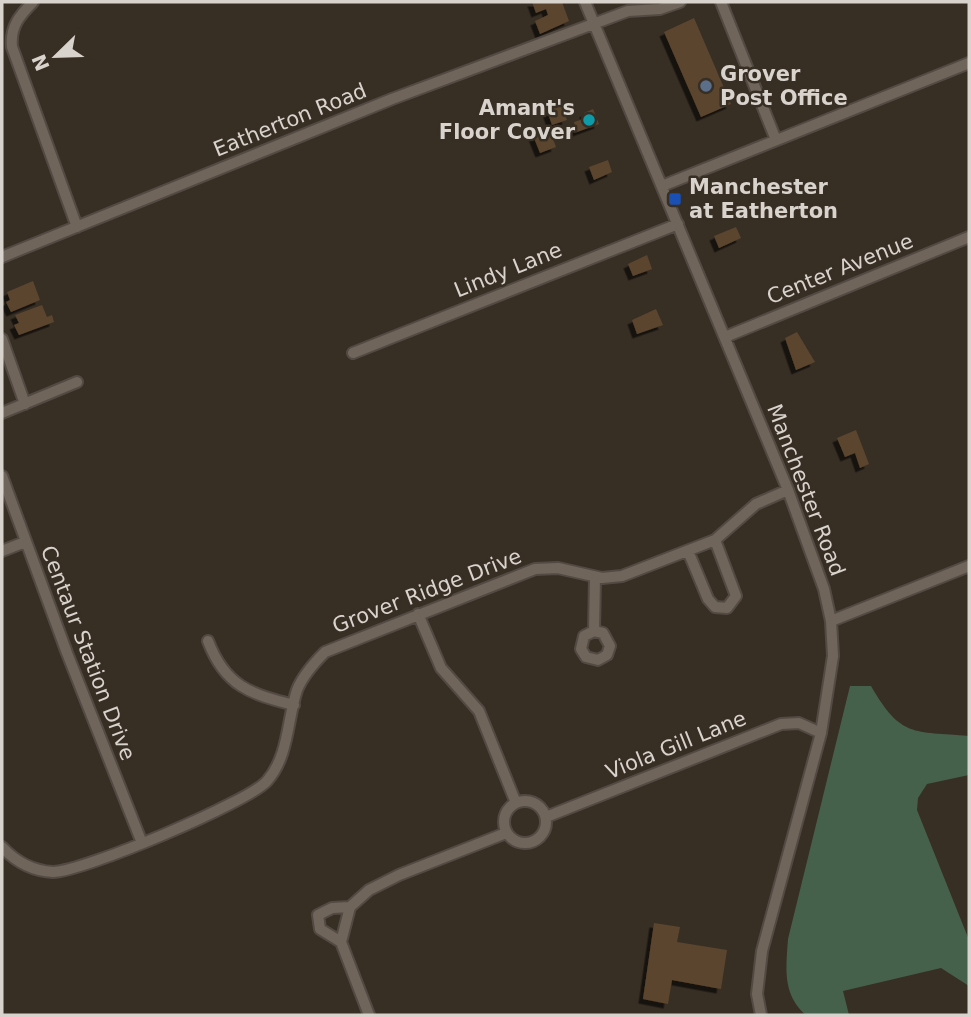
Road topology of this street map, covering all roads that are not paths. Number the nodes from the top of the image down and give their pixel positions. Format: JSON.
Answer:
{"nodes":[{"id":1,"x":33,"y":2,"type":"edge"},
{"id":2,"x":585,"y":2,"type":"edge"},
{"id":3,"x":680,"y":2,"type":"edge"},
{"id":4,"x":721,"y":2,"type":"edge"},
{"id":5,"x":594,"y":23,"type":"junction"},
{"id":6,"x":969,"y":63,"type":"edge"},
{"id":7,"x":776,"y":140,"type":"junction"},
{"id":8,"x":662,"y":186,"type":"junction"},
{"id":9,"x":678,"y":224,"type":"junction"},
{"id":10,"x":77,"y":227,"type":"junction"},
{"id":11,"x":969,"y":237,"type":"edge"},
{"id":12,"x":2,"y":257,"type":"edge"},
{"id":13,"x":725,"y":337,"type":"junction"},
{"id":14,"x":2,"y":340,"type":"edge"},
{"id":15,"x":353,"y":353,"type":"dead end"},
{"id":16,"x":77,"y":382,"type":"dead end"},
{"id":17,"x":25,"y":404,"type":"junction"},
{"id":18,"x":2,"y":413,"type":"edge"},
{"id":19,"x":2,"y":476,"type":"edge"},
{"id":20,"x":788,"y":490,"type":"junction"},
{"id":21,"x":715,"y":540,"type":"junction"},
{"id":22,"x":25,"y":542,"type":"junction"},
{"id":23,"x":2,"y":551,"type":"edge"},
{"id":24,"x":688,"y":551,"type":"junction"},
{"id":25,"x":969,"y":566,"type":"edge"},
{"id":26,"x":595,"y":577,"type":"junction"},
{"id":27,"x":418,"y":614,"type":"junction"},
{"id":28,"x":831,"y":621,"type":"junction"},
{"id":29,"x":593,"y":631,"type":"dead end"},
{"id":30,"x":208,"y":641,"type":"dead end"},
{"id":31,"x":294,"y":705,"type":"junction"},
{"id":32,"x":821,"y":733,"type":"junction"},
{"id":33,"x":516,"y":803,"type":"junction"},
{"id":34,"x":546,"y":817,"type":"junction"},
{"id":35,"x":506,"y":833,"type":"junction"},
{"id":36,"x":142,"y":843,"type":"junction"},
{"id":37,"x":2,"y":846,"type":"edge"},
{"id":38,"x":350,"y":907,"type":"junction"},
{"id":39,"x":341,"y":942,"type":"junction"},
{"id":40,"x":369,"y":1015,"type":"edge"},
{"id":41,"x":761,"y":1015,"type":"edge"}],
"edges":[{"from":1,"to":10,"type":"street"},
{"from":2,"to":5,"type":"street","name":"Manchester Road"},
{"from":3,"to":5,"type":"street","name":"Eatherton Road"},
{"from":4,"to":7,"type":"street"},
{"from":5,"to":8,"type":"street","name":"Manchester Road"},
{"from":5,"to":10,"type":"street","name":"Eatherton Road"},
{"from":6,"to":7,"type":"street"},
{"from":7,"to":8,"type":"street"},
{"from":8,"to":9,"type":"street","name":"Manchester Road"},
{"from":9,"to":13,"type":"street","name":"Manchester Road"},
{"from":9,"to":15,"type":"street","name":"Lindy Lane"},
{"from":10,"to":12,"type":"street","name":"Eatherton Road"},
{"from":11,"to":13,"type":"street","name":"Center Avenue"},
{"from":13,"to":20,"type":"street","name":"Manchester Road"},
{"from":14,"to":17,"type":"street"},
{"from":16,"to":17,"type":"street"},
{"from":17,"to":18,"type":"street"},
{"from":19,"to":22,"type":"street","name":"Centaur Station Drive"},
{"from":20,"to":21,"type":"street","name":"Grover Ridge Drive"},
{"from":20,"to":28,"type":"street","name":"Manchester Road"},
{"from":21,"to":24,"type":"street","name":"Grover Ridge Drive"},
{"from":21,"to":24,"type":"street"},
{"from":22,"to":23,"type":"street"},
{"from":22,"to":36,"type":"street","name":"Centaur Station Drive"},
{"from":24,"to":26,"type":"street","name":"Grover Ridge Drive"},
{"from":25,"to":28,"type":"street"},
{"from":26,"to":27,"type":"street","name":"Grover Ridge Drive"},
{"from":26,"to":29,"type":"street"},
{"from":27,"to":31,"type":"street","name":"Grover Ridge Drive"},
{"from":27,"to":33,"type":"street"},
{"from":28,"to":32,"type":"street","name":"Manchester Road"},
{"from":30,"to":31,"type":"street"},
{"from":31,"to":36,"type":"street","name":"Grover Ridge Drive"},
{"from":32,"to":34,"type":"street","name":"Viola Gill Lane"},
{"from":32,"to":41,"type":"street","name":"Manchester Road"},
{"from":33,"to":34,"type":"street"},
{"from":33,"to":35,"type":"street"},
{"from":34,"to":35,"type":"street"},
{"from":35,"to":38,"type":"street"},
{"from":36,"to":37,"type":"street","name":"Grover Ridge Drive"},
{"from":38,"to":39,"type":"street"},
{"from":38,"to":39,"type":"street"},
{"from":39,"to":40,"type":"street"}]}
